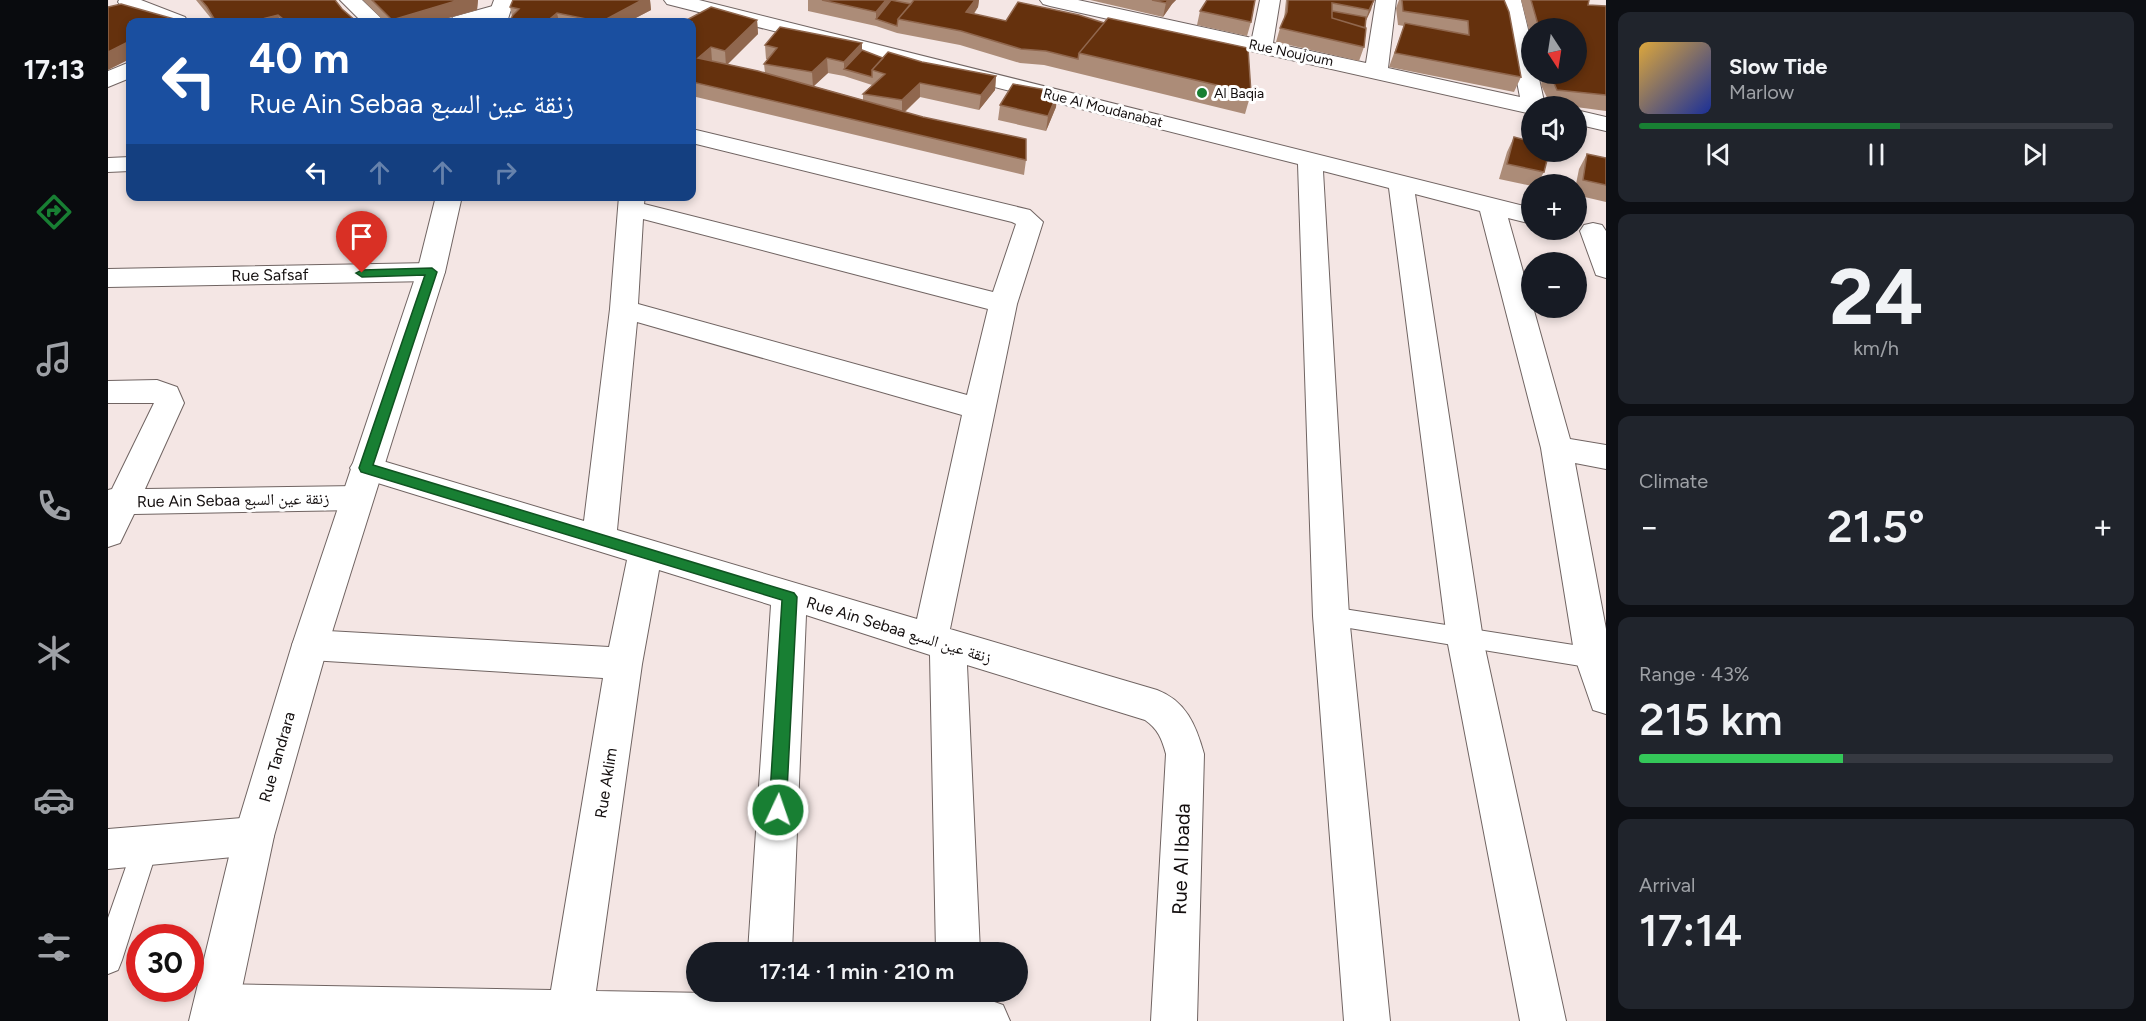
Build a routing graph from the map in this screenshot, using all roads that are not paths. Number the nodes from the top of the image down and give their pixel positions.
1 (350, 0) edge
2 (674, 0) edge
3 (1050, 0) edge
4 (1270, 0) edge
5 (1386, 0) edge
6 (1511, 0) edge
7 (130, 1) edge
8 (708, 4) edge
9 (500, 11) edge
10 (108, 12) edge
11 (168, 18) edge
12 (370, 18) edge
13 (475, 18) edge
14 (679, 18) edge
15 (1261, 46) junction
16 (126, 71) edge
17 (1376, 71) junction
18 (108, 80) edge
19 (1530, 96) edge
20 (1521, 104) edge
21 (1587, 120) edge
22 (1606, 124) edge
23 (696, 137) edge
24 (1310, 160) junction
25 (126, 164) edge
26 (108, 165) edge
27 (1401, 182) junction
28 (448, 201) edge
29 (632, 202) edge
30 (1492, 206) junction
31 (1521, 213) edge
32 (1592, 231) edge
33 (1606, 269) edge
34 (432, 272) junction
35 (108, 278) edge
36 (1003, 304) junction
37 (624, 309) junction
38 (108, 392) edge
39 (978, 409) junction
40 (1557, 448) junction
41 (1606, 457) edge
42 (362, 483) junction
43 (116, 502) edge
44 (108, 534) edge
45 (599, 540) junction
46 (645, 554) junction
47 (789, 597) junction
48 (1331, 616) junction
49 (1465, 639) junction
50 (939, 643) junction
51 (310, 645) junction
52 (1593, 658) junction
53 (624, 664) junction
54 (1606, 698) edge
55 (1157, 707) joint
56 (254, 836) junction
57 (126, 848) edge
58 (771, 942) edge
59 (957, 942) edge
60 (108, 960) edge
61 (960, 1002) edge
62 (767, 1003) edge
63 (214, 1013) edge
64 (570, 1013) junction
65 (961, 1020) edge
66 (987, 1021) edge
67 (1174, 1021) edge
68 (1367, 1021) edge
69 (1543, 1021) edge

1 - 12 street
2 - 8 street, Rue Al Moudanabat
3 - 15 street, Rue Noujoum
4 - 15 street
5 - 17 street
6 - 19 street
7 - 10 street
7 - 11 street
8 - 14 street
8 - 24 street, Rue Al Moudanabat
9 - 13 street
15 - 17 street, Rue Noujoum
16 - 18 street
17 - 20 street, Rue Noujoum
21 - 22 street
23 - 36 street
24 - 27 street, Rue Al Moudanabat
24 - 48 street
25 - 26 street
27 - 30 street, Rue Al Moudanabat
27 - 49 street
28 - 34 street, Rue Tandrara
29 - 36 street
29 - 37 street
30 - 31 street, Rue Al Moudanabat
30 - 40 street
32 - 33 street
34 - 35 street, Rue Safsaf
34 - 42 street, Rue Tandrara
36 - 39 street
37 - 39 street
37 - 45 street
38 - 43 street
39 - 50 street
40 - 41 street
40 - 52 street
42 - 43 street, Rue Ain Sebaa زنقة عين السبع
42 - 45 street, Rue Ain Sebaa زنقة عين السبع
42 - 51 street, Rue Tandrara
43 - 44 street
45 - 46 street, Rue Ain Sebaa زنقة عين السبع
46 - 47 street, Rue Ain Sebaa زنقة عين السبع
46 - 53 street, Rue Aklim
47 - 50 street, Rue Ain Sebaa زنقة عين السبع
47 - 58 street
48 - 49 lane
48 - 68 street
49 - 52 lane
49 - 69 street
50 - 55 street, Rue Ain Sebaa زنقة عين السبع
50 - 59 street
51 - 53 street
51 - 56 street, Rue Tandrara
52 - 54 street
53 - 64 street, Rue Aklim
55 - 67 street, Rue Al Ibada
56 - 57 street
56 - 63 street, Rue Tandrara
57 - 60 lane
61 - 65 street
62 - 64 street
62 - 65 street
63 - 64 street
65 - 66 street

